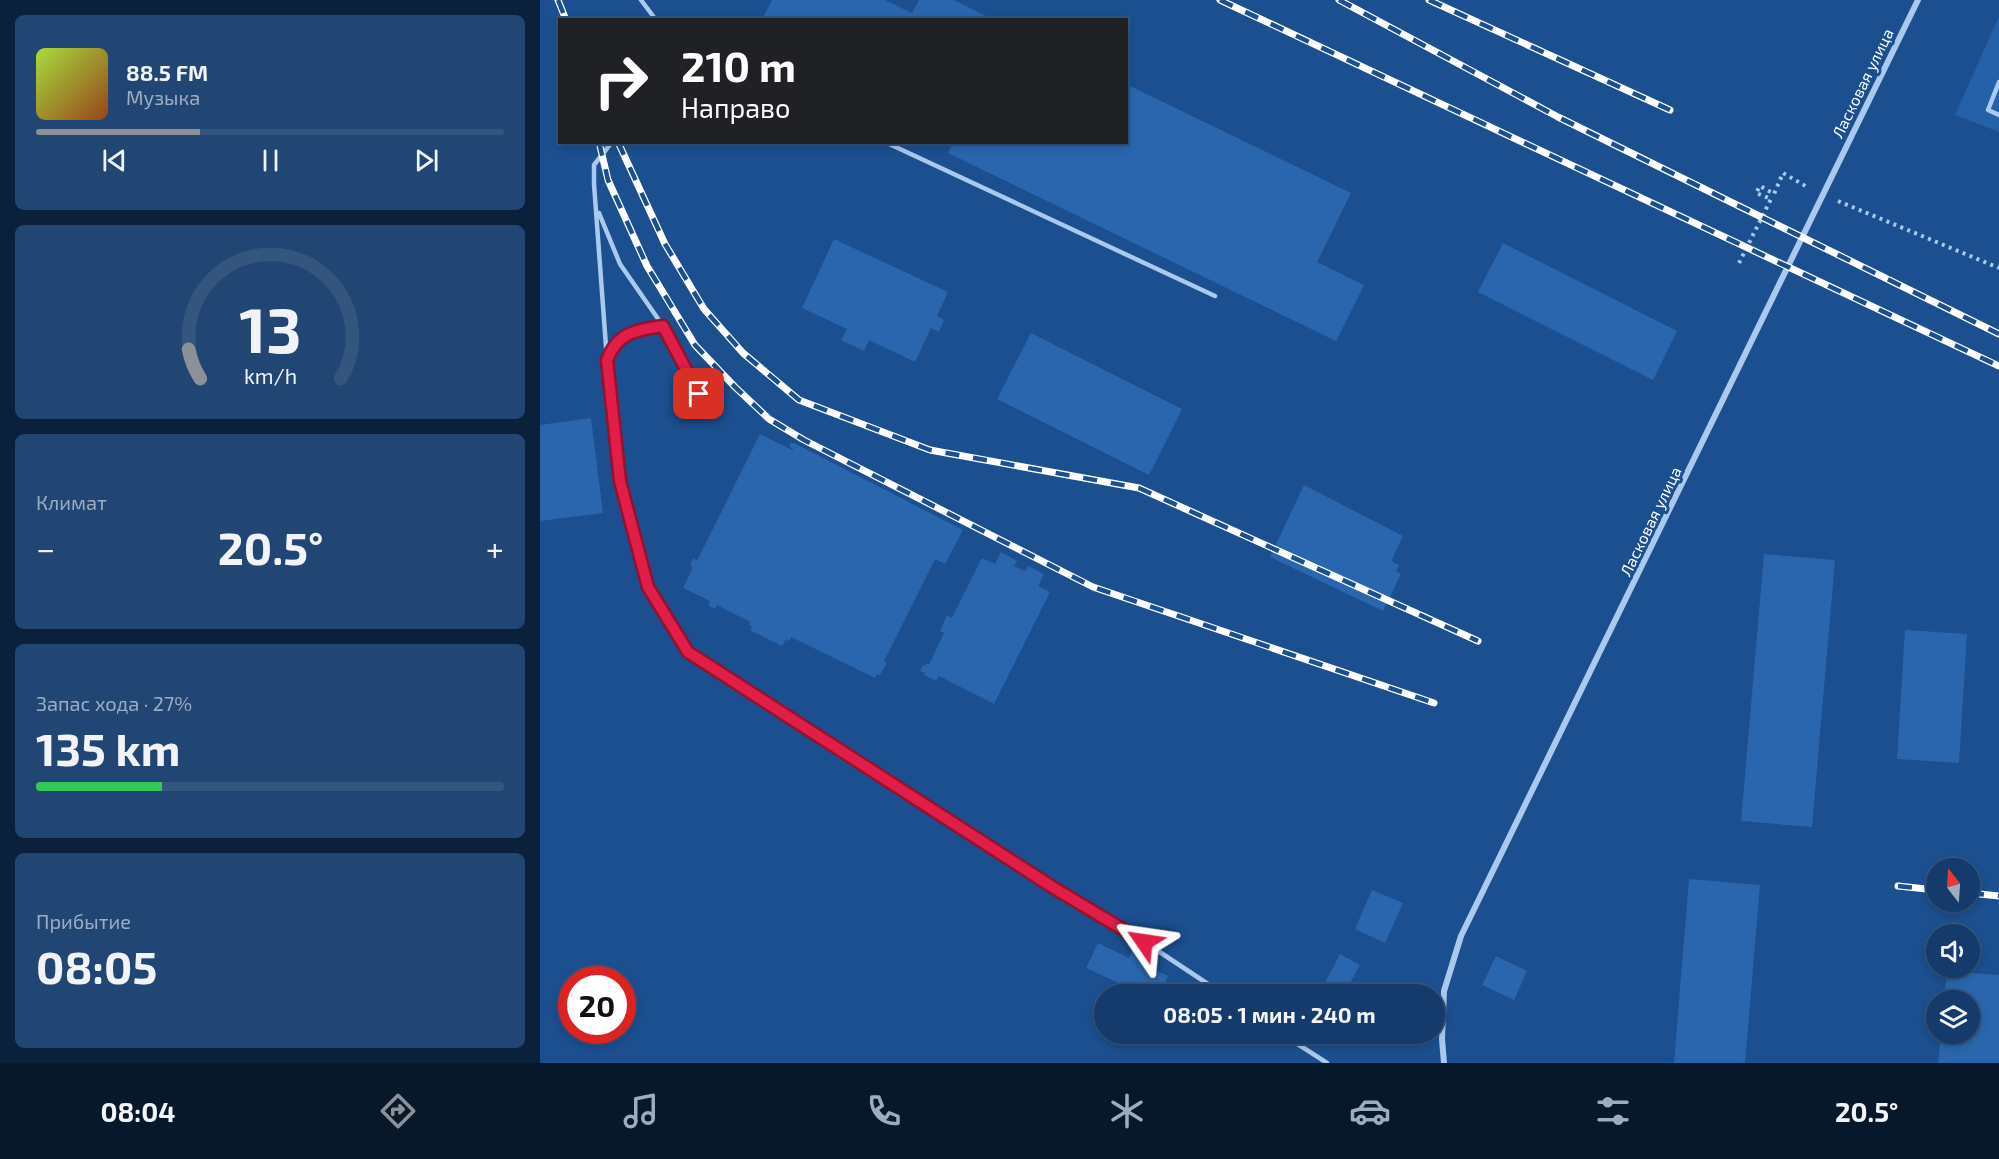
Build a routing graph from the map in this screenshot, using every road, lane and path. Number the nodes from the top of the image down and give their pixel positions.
1 (641, 0) edge
2 (1918, 0) edge
3 (654, 18) edge
4 (1999, 82) edge
5 (1999, 115) edge
6 (610, 144) edge
7 (889, 144) edge
8 (1822, 195) junction
9 (597, 208) junction
10 (1739, 263) dead end
11 (1999, 268) edge
12 (1215, 296) dead end
13 (663, 326) junction
14 (607, 360) junction
15 (699, 394) dead end
16 (1208, 984) edge
17 (1298, 1044) edge
18 (1327, 1063) edge
19 (1444, 1063) edge

1 - 3 lane
2 - 8 street, Ласковая улица
4 - 5 lane
6 - 9 lane
7 - 12 lane
8 - 10 path
8 - 11 path
8 - 19 street, Ласковая улица
9 - 13 lane
9 - 14 lane
13 - 14 lane
13 - 15 lane
14 - 16 lane
17 - 18 lane

